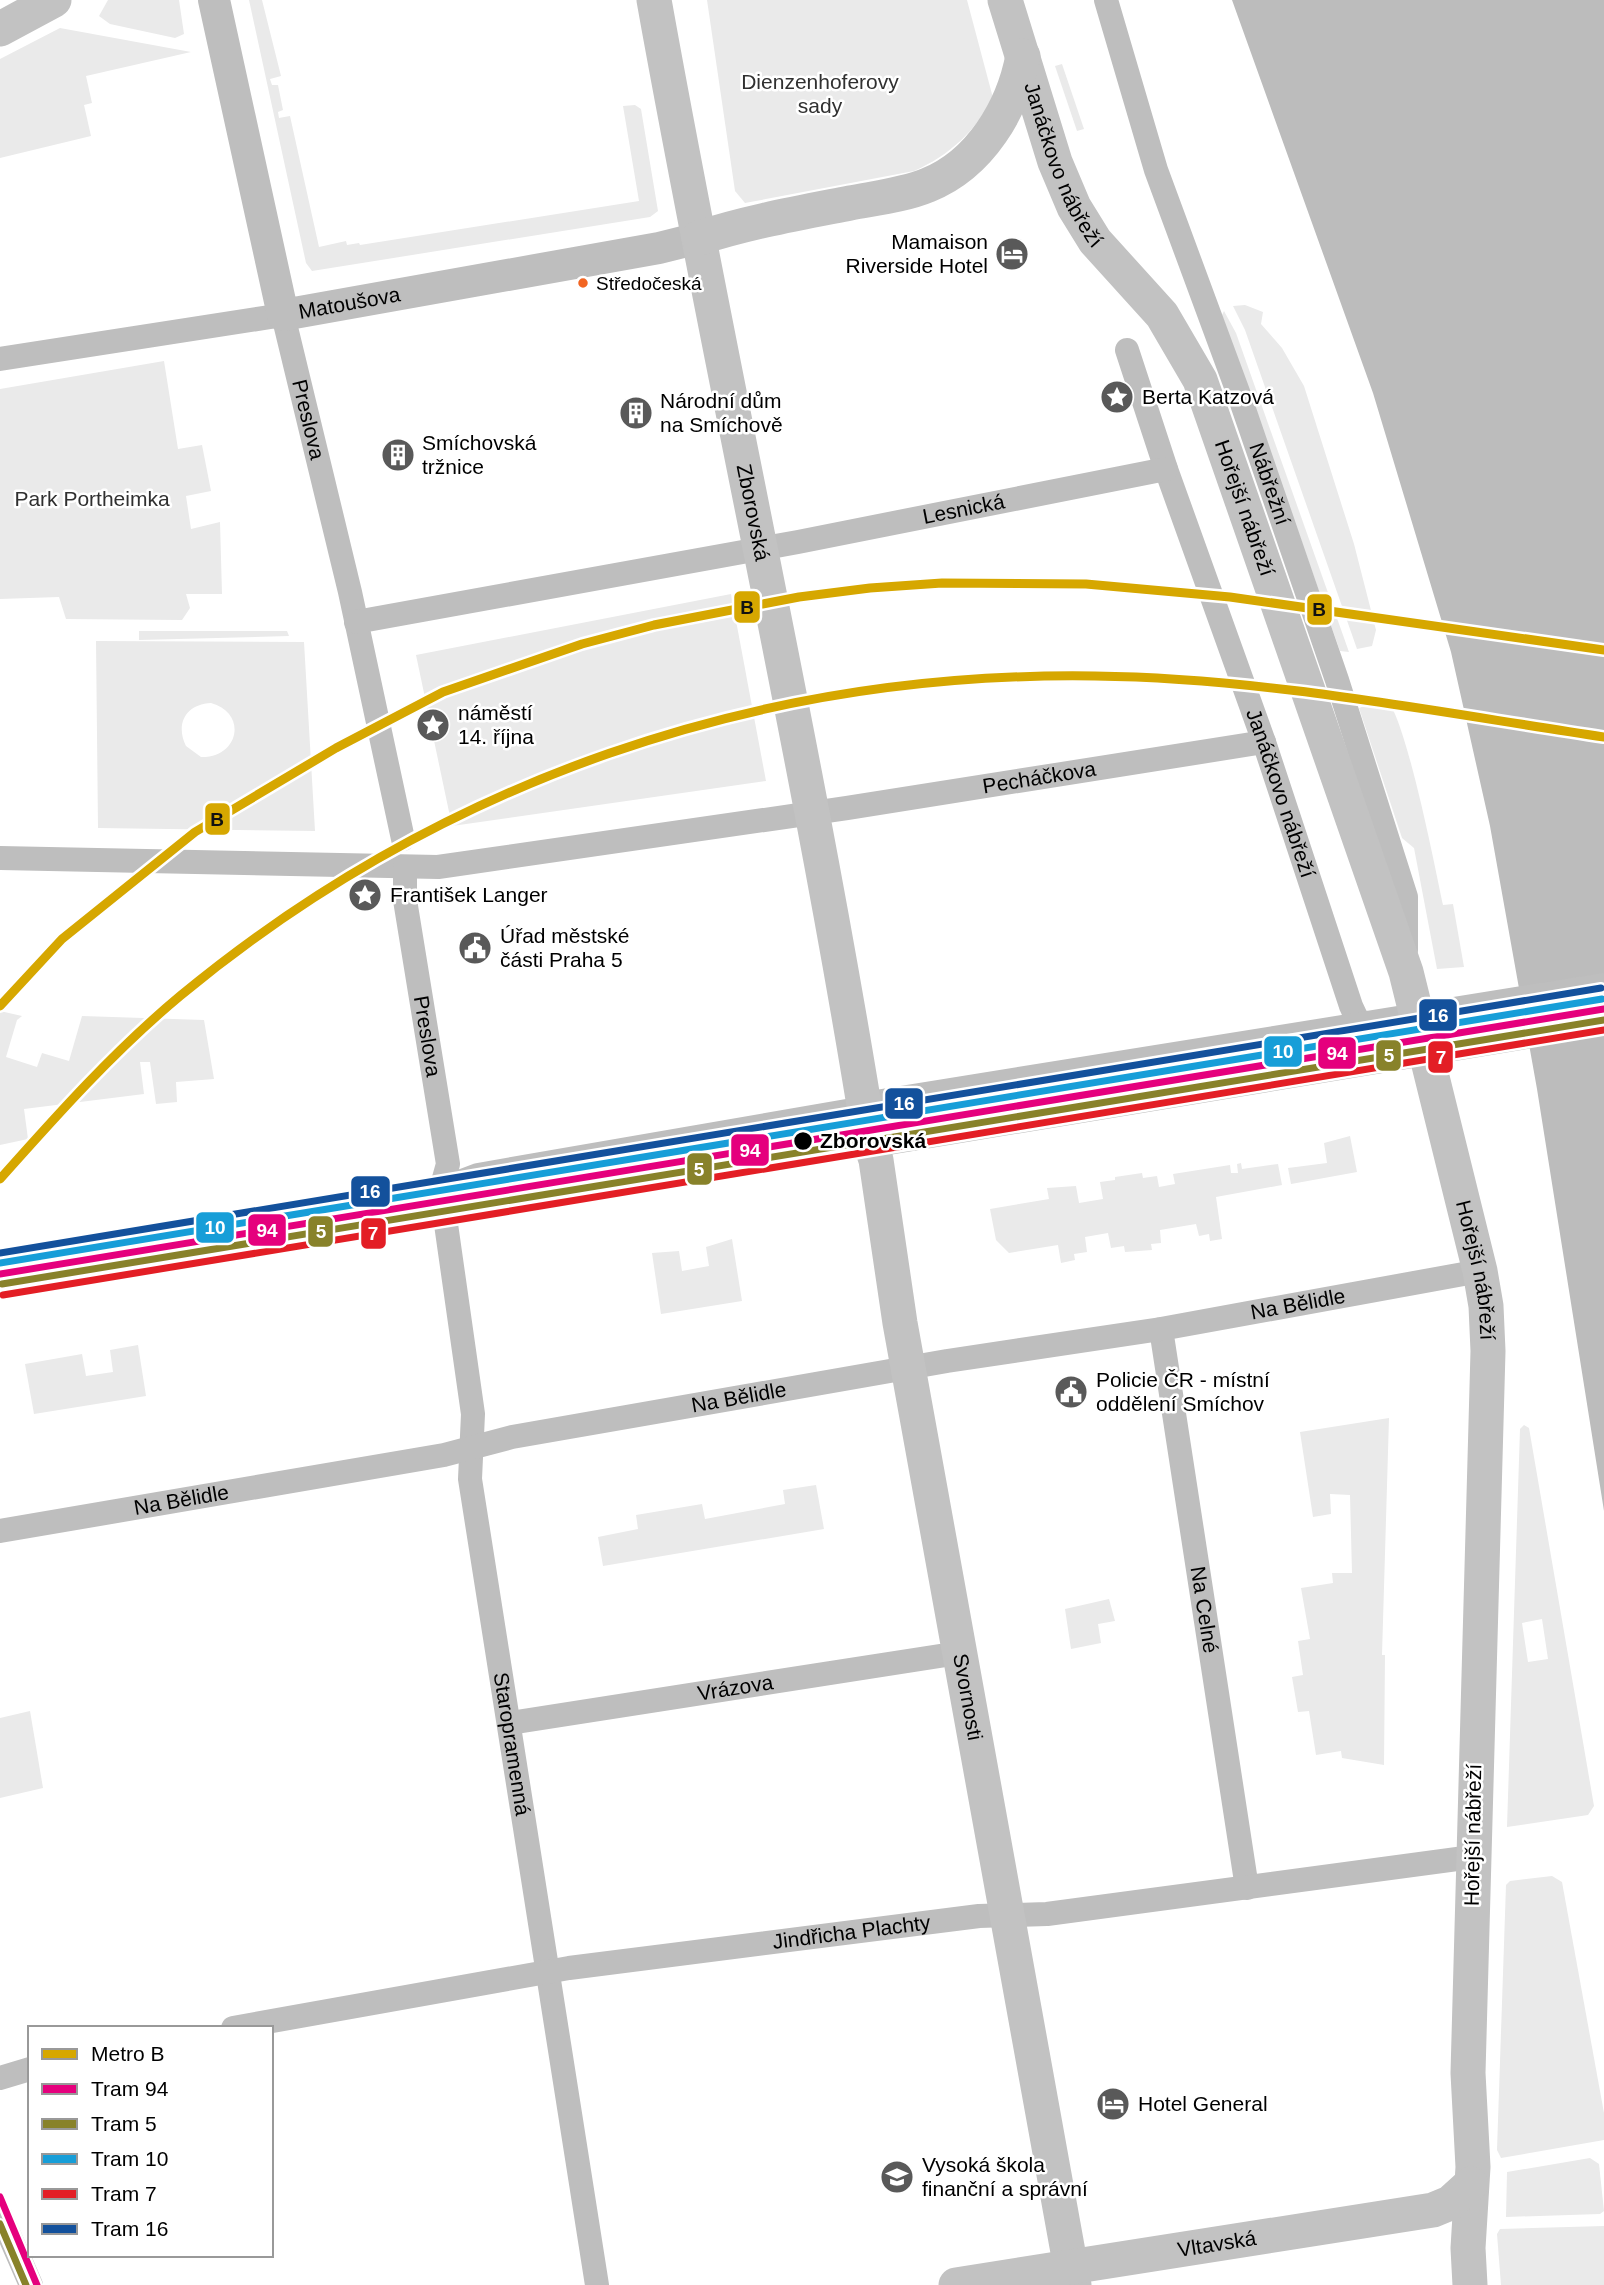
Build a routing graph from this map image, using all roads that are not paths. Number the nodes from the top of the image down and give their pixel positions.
1 (54, 0) edge
2 (214, 0) edge
3 (654, 0) edge
4 (1005, 0) edge
5 (1030, 0) edge
6 (1106, 0) edge
7 (0, 29) edge
8 (1022, 59) junction
9 (699, 238) junction
10 (1156, 307) joint
11 (283, 315) junction
12 (1127, 350) dead end
13 (0, 359) edge
14 (1166, 469) junction
15 (761, 547) junction
16 (356, 622) junction
17 (1264, 743) junction
18 (814, 813) junction
19 (403, 839) dead end
20 (0, 858) edge
21 (405, 868) junction
22 (1406, 972) junction
23 (1604, 989) edge
24 (1604, 1020) edge
25 (1396, 1033) junction
26 (864, 1108) junction
27 (870, 1142) junction
28 (442, 1195) junction
29 (1480, 1271) junction
30 (1161, 1329) junction
31 (908, 1368) junction
32 (472, 1448) junction
33 (0, 1531) edge
34 (960, 1653) junction
35 (510, 1723) junction
36 (1472, 1857) junction
37 (1247, 1888) junction
38 (1007, 1916) junction
39 (547, 1972) junction
40 (244, 2026) edge
41 (28, 2070) edge
42 (0, 2078) edge
43 (1471, 2184) junction
44 (0, 2214) edge
45 (1072, 2276) edge
46 (30, 2285) edge
47 (597, 2285) edge
48 (956, 2285) edge
49 (1470, 2285) edge

1 - 7 main road
2 - 11 street, Preslova
3 - 9 main road, Zborovská
4 - 8 main road, Janáčkovo nábřeží
5 - 8 main road
6 - 22 street, Nábřežní
8 - 9 main road
8 - 10 main road, Janáčkovo nábřeží
9 - 11 street, Matoušova
9 - 15 main road, Zborovská
10 - 22 main road, Hořejší nábřeží
11 - 13 street, Matoušova
11 - 16 street, Preslova
12 - 14 street, Janáčkovo nábřeží
14 - 15 street, Lesnická
14 - 17 street, Janáčkovo nábřeží
15 - 16 street
15 - 18 main road, Zborovská
16 - 19 street, Preslova
17 - 18 street, Pecháčkova
17 - 25 street, Janáčkovo nábřeží
18 - 21 street
18 - 26 main road, Zborovská
20 - 21 street
21 - 28 street, Preslova
22 - 29 main road, Hořejší nábřeží
23 - 25 street
24 - 25 street
25 - 26 street
25 - 27 street
26 - 27 main road, Svornosti
26 - 28 street
27 - 28 street
27 - 31 main road, Svornosti
28 - 32 street, Staropramenná
29 - 30 street, Na Bělidle
29 - 36 main road, Hořejší nábřeží
30 - 31 street, Na Bělidle
30 - 37 street, Na Celné
31 - 32 street, Na Bělidle
31 - 34 main road, Svornosti
32 - 33 street, Na Bělidle
32 - 35 street, Staropramenná
34 - 35 street, Vrázova
34 - 38 main road, Svornosti
35 - 39 street, Staropramenná
36 - 37 street, Jindřicha Plachty
36 - 43 main road, Hořejší nábřeží
37 - 38 street, Jindřicha Plachty
38 - 39 street, Jindřicha Plachty
38 - 45 main road, Svornosti
39 - 40 street, Jindřicha Plachty
39 - 47 street, Staropramenná
41 - 42 street
43 - 45 main road, Vltavská
43 - 49 main road, Hořejší nábřeží
44 - 46 street
45 - 48 main road, Vltavská

